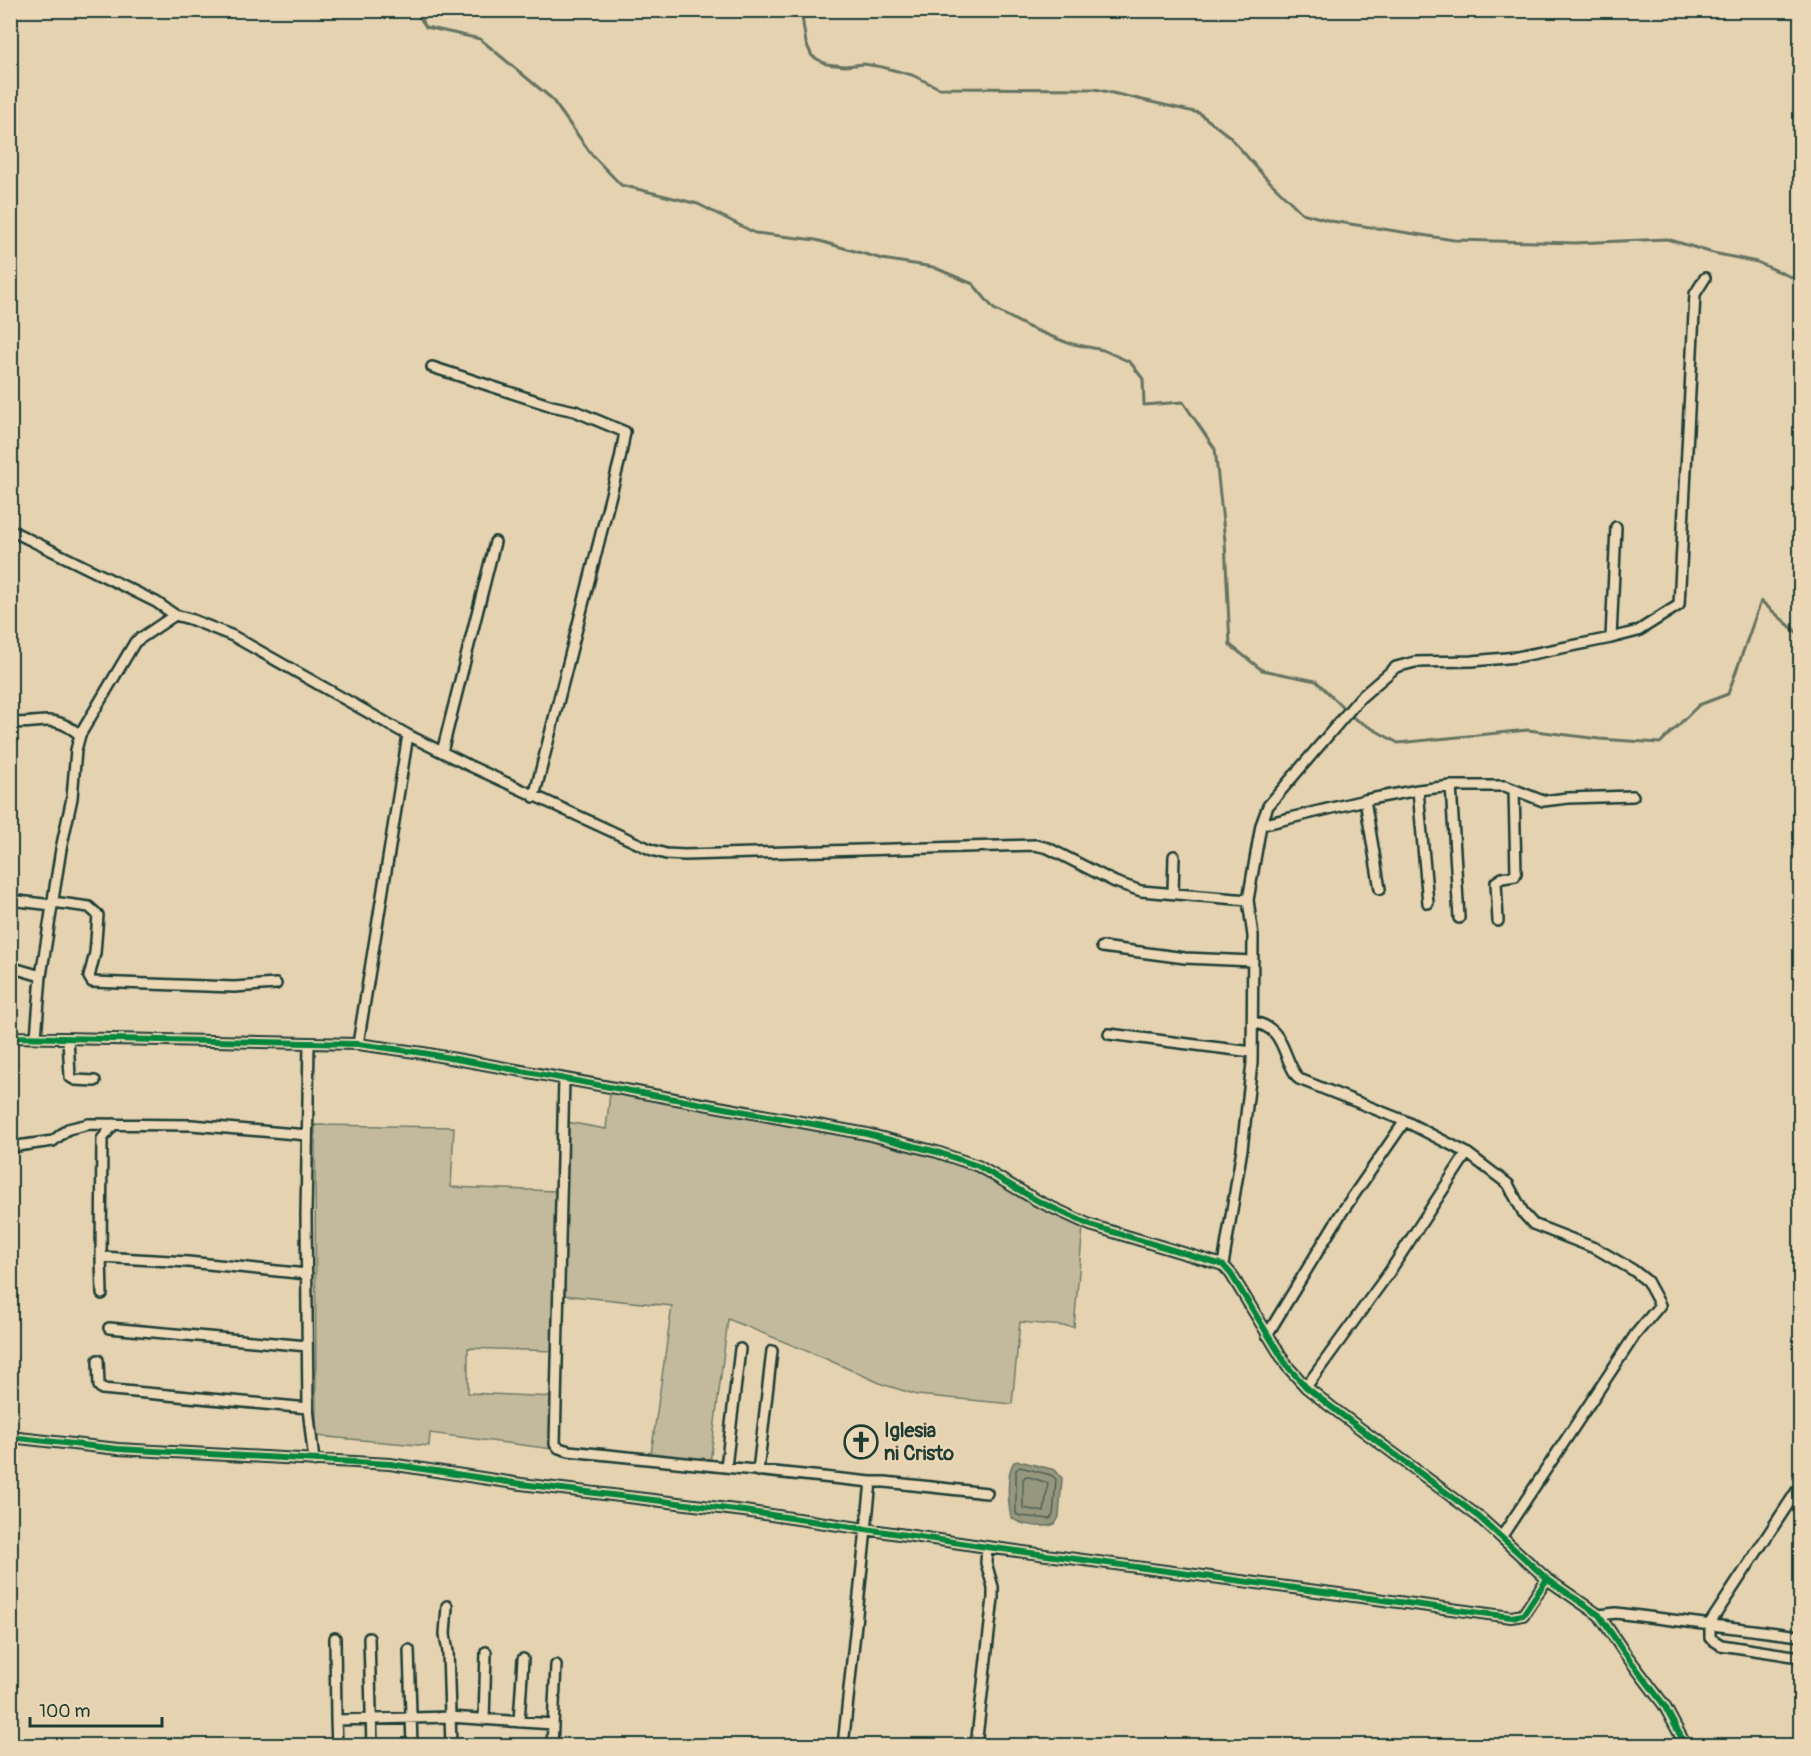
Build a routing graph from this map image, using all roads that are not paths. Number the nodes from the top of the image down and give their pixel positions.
1 (1705, 278) dead end
2 (432, 367) dead end
3 (1616, 527) dead end
4 (10, 530) edge
5 (495, 542) dead end
6 (175, 615) junction
7 (1611, 638) junction
8 (10, 722) edge
9 (80, 735) junction
10 (408, 735) junction
11 (442, 752) junction
12 (1451, 786) junction
13 (1418, 790) junction
14 (1514, 790) junction
15 (1633, 796) dead end
16 (534, 797) junction
17 (1365, 800) junction
18 (1261, 825) junction
19 (1174, 856) dead end
20 (1380, 889) dead end
21 (1173, 893) junction
22 (10, 900) edge
23 (1248, 900) junction
24 (53, 903) junction
25 (1428, 903) dead end
26 (1459, 918) dead end
27 (1498, 921) dead end
28 (1102, 948) dead end
29 (1253, 961) junction
30 (10, 967) edge
31 (41, 976) junction
32 (276, 984) dead end
33 (1253, 1022) junction
34 (1109, 1034) dead end
35 (10, 1037) edge
36 (36, 1037) junction
37 (68, 1038) junction
38 (309, 1043) junction
39 (358, 1044) junction
40 (1252, 1052) junction
41 (564, 1079) junction
42 (94, 1081) dead end
43 (1405, 1121) junction
44 (114, 1124) junction
45 (308, 1135) junction
46 (10, 1147) edge
47 (1467, 1153) junction
48 (101, 1257) junction
49 (1223, 1265) junction
50 (307, 1274) junction
51 (102, 1294) dead end
52 (109, 1328) dead end
53 (1267, 1335) junction
54 (307, 1346) junction
55 (740, 1349) dead end
56 (772, 1351) dead end
57 (99, 1360) dead end
58 (1306, 1387) junction
59 (308, 1408) junction
60 (10, 1437) edge
61 (314, 1461) junction
62 (726, 1467) junction
63 (758, 1471) junction
64 (871, 1482) junction
65 (1800, 1486) edge
66 (987, 1493) dead end
67 (867, 1530) junction
68 (1502, 1536) junction
69 (987, 1546) junction
70 (1547, 1579) junction
71 (447, 1606) dead end
72 (1599, 1615) junction
73 (1710, 1623) junction
74 (1800, 1636) edge
75 (335, 1638) dead end
76 (369, 1638) dead end
77 (409, 1650) dead end
78 (486, 1652) dead end
79 (1800, 1657) edge
80 (523, 1659) dead end
81 (556, 1665) dead end
82 (450, 1717) junction
83 (412, 1718) junction
84 (371, 1719) junction
85 (336, 1720) junction
86 (484, 1720) junction
87 (519, 1722) junction
88 (553, 1724) junction
89 (337, 1746) edge
90 (372, 1746) edge
91 (412, 1746) edge
92 (451, 1746) edge
93 (552, 1746) edge
94 (843, 1746) edge
95 (976, 1746) edge
96 (1686, 1746) edge

1 - 7 street
2 - 16 street
3 - 7 street
4 - 6 street
5 - 11 street
6 - 9 street
6 - 10 street
7 - 18 street
8 - 9 street
9 - 24 street
10 - 11 street
10 - 39 street
11 - 16 street
12 - 13 street
12 - 14 street
12 - 26 street
13 - 17 street
13 - 25 street
14 - 15 street
14 - 27 street
16 - 21 street
17 - 18 street
17 - 20 street
18 - 23 street
19 - 21 street
21 - 23 street
22 - 24 street
23 - 29 street
24 - 31 street
24 - 32 street
28 - 29 street
29 - 33 street
30 - 31 street
31 - 36 street
33 - 40 street
33 - 43 street
34 - 40 street
35 - 36 street
36 - 37 street
37 - 38 street
37 - 42 street
38 - 39 street
38 - 45 street
39 - 41 street
40 - 49 street
41 - 49 street
41 - 62 street
43 - 47 street
43 - 53 street
44 - 45 street
44 - 46 street
44 - 48 street
45 - 50 street
47 - 58 street
47 - 68 street
48 - 50 street
48 - 51 street
49 - 53 street
50 - 54 street
52 - 54 street
53 - 58 street
54 - 59 street
55 - 62 street
56 - 63 street
57 - 59 street
58 - 68 street
59 - 61 street
60 - 61 street
61 - 67 street
62 - 63 street
63 - 64 street
64 - 66 street
64 - 67 street
65 - 73 street
67 - 69 street
67 - 94 street
68 - 70 street
69 - 70 street
69 - 95 street
70 - 72 street
71 - 82 street
72 - 73 street
72 - 96 street
73 - 74 street
73 - 79 street
75 - 85 street
76 - 84 street
77 - 83 street
78 - 86 street
80 - 87 street
81 - 88 street
82 - 83 street
82 - 86 street
82 - 92 street
83 - 84 street
83 - 91 street
84 - 85 street
84 - 90 street
85 - 89 street
86 - 87 street
87 - 88 street
88 - 93 street

